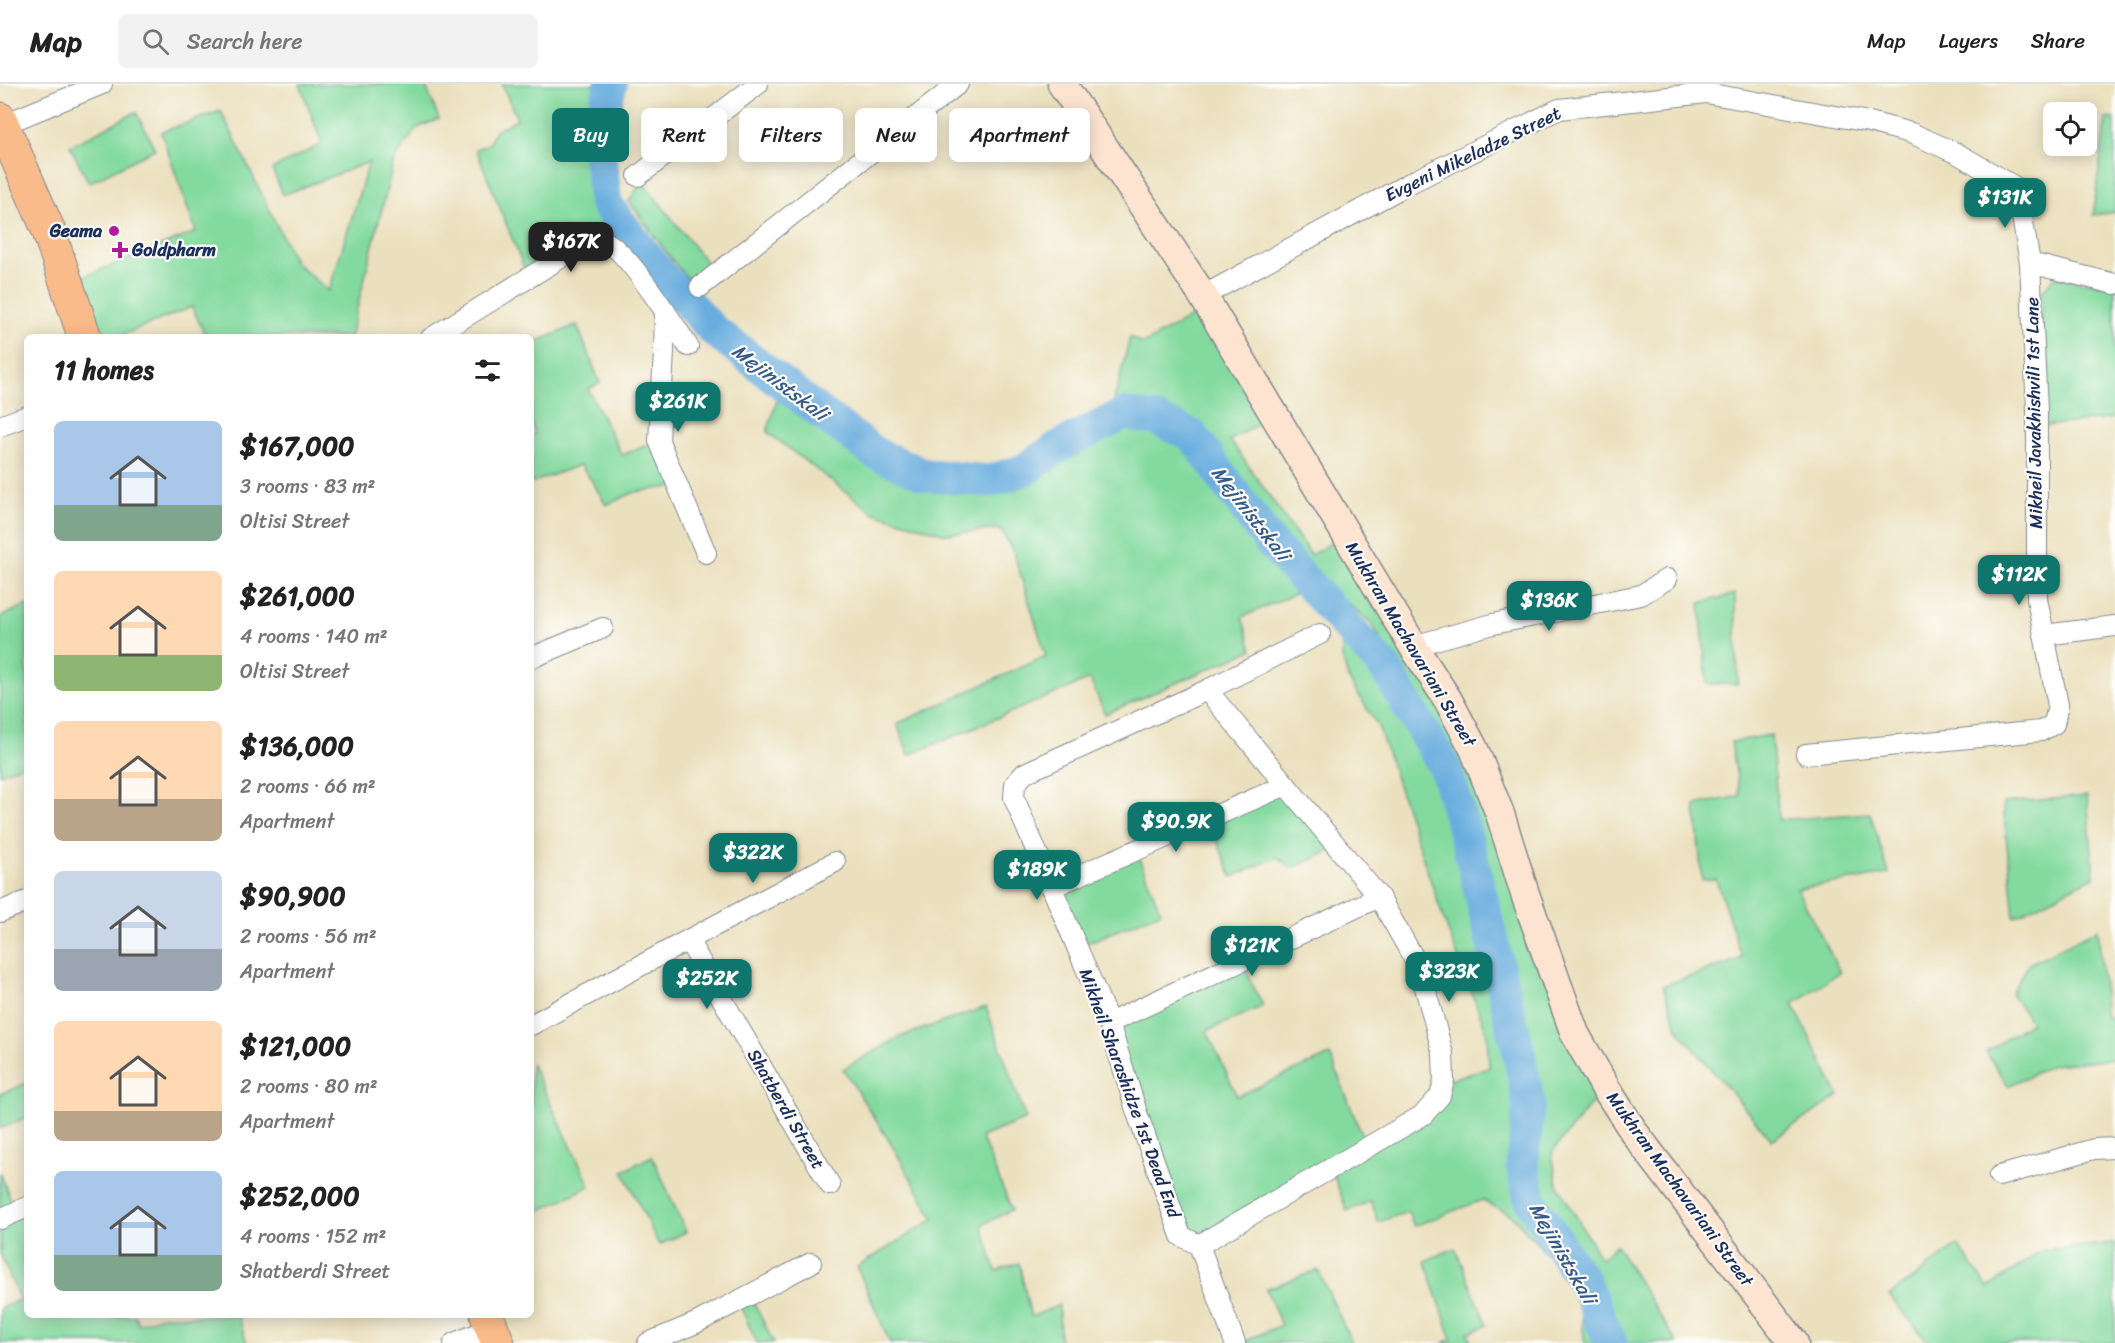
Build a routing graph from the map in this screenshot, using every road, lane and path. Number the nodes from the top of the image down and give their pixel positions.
1 (102, 84) edge
2 (758, 84) edge
3 (958, 84) edge
4 (1062, 84) edge
5 (1706, 88) edge
6 (1, 122) edge
7 (638, 176) dead end
8 (2030, 263) junction
9 (2115, 284) edge
10 (700, 287) dead end
11 (1203, 296) junction
12 (665, 311) junction
13 (85, 334) edge
14 (437, 334) edge
15 (688, 346) dead end
16 (24, 417) edge
17 (0, 426) edge
18 (706, 553) dead end
19 (1667, 579) dead end
20 (2115, 626) edge
21 (603, 628) dead end
22 (1320, 634) dead end
23 (2045, 635) junction
24 (1413, 646) junction
25 (534, 657) edge
26 (1207, 690) junction
27 (1806, 754) dead end
28 (1286, 785) junction
29 (835, 862) dead end
30 (1052, 887) junction
31 (1379, 897) junction
32 (24, 902) edge
33 (0, 912) edge
34 (688, 940) junction
35 (534, 1023) edge
36 (1109, 1023) junction
37 (2115, 1148) edge
38 (1999, 1176) dead end
39 (830, 1185) dead end
40 (24, 1208) edge
41 (0, 1219) edge
42 (1199, 1245) junction
43 (811, 1263) dead end
44 (492, 1329) edge
45 (454, 1343) edge
46 (648, 1343) edge
47 (1235, 1343) edge
48 (1794, 1343) edge

1 - 6 street
2 - 7 street
3 - 10 street
4 - 11 street, Mukhran Machavariani Street
5 - 8 street, Evgeni Mikeladze Street
5 - 11 street, Evgeni Mikeladze Street
6 - 13 highway
8 - 9 street
8 - 23 street, Mikheil Javakhishvili 1st Lane
11 - 24 street, Mukhran Machavariani Street
12 - 14 street
12 - 15 street
12 - 18 street
16 - 17 street
19 - 24 street
20 - 23 street
21 - 25 street
22 - 26 street, Mikheil Sharashidze 1st Dead End
23 - 27 street, Mikheil Javakhishvili 1st Lane
24 - 48 street, Mukhran Machavariani Street
26 - 28 street
26 - 30 street, Mikheil Sharashidze 1st Dead End
28 - 30 street
28 - 31 street
29 - 34 street
30 - 36 street, Mikheil Sharashidze 1st Dead End
31 - 36 street
31 - 42 street
32 - 33 street
34 - 35 street
34 - 39 street, Shatberdi Street
36 - 42 street, Mikheil Sharashidze 1st Dead End
37 - 38 street
40 - 41 street
42 - 47 street, Mikheil Sharashidze 1st Dead End
43 - 46 street
44 - 45 street

